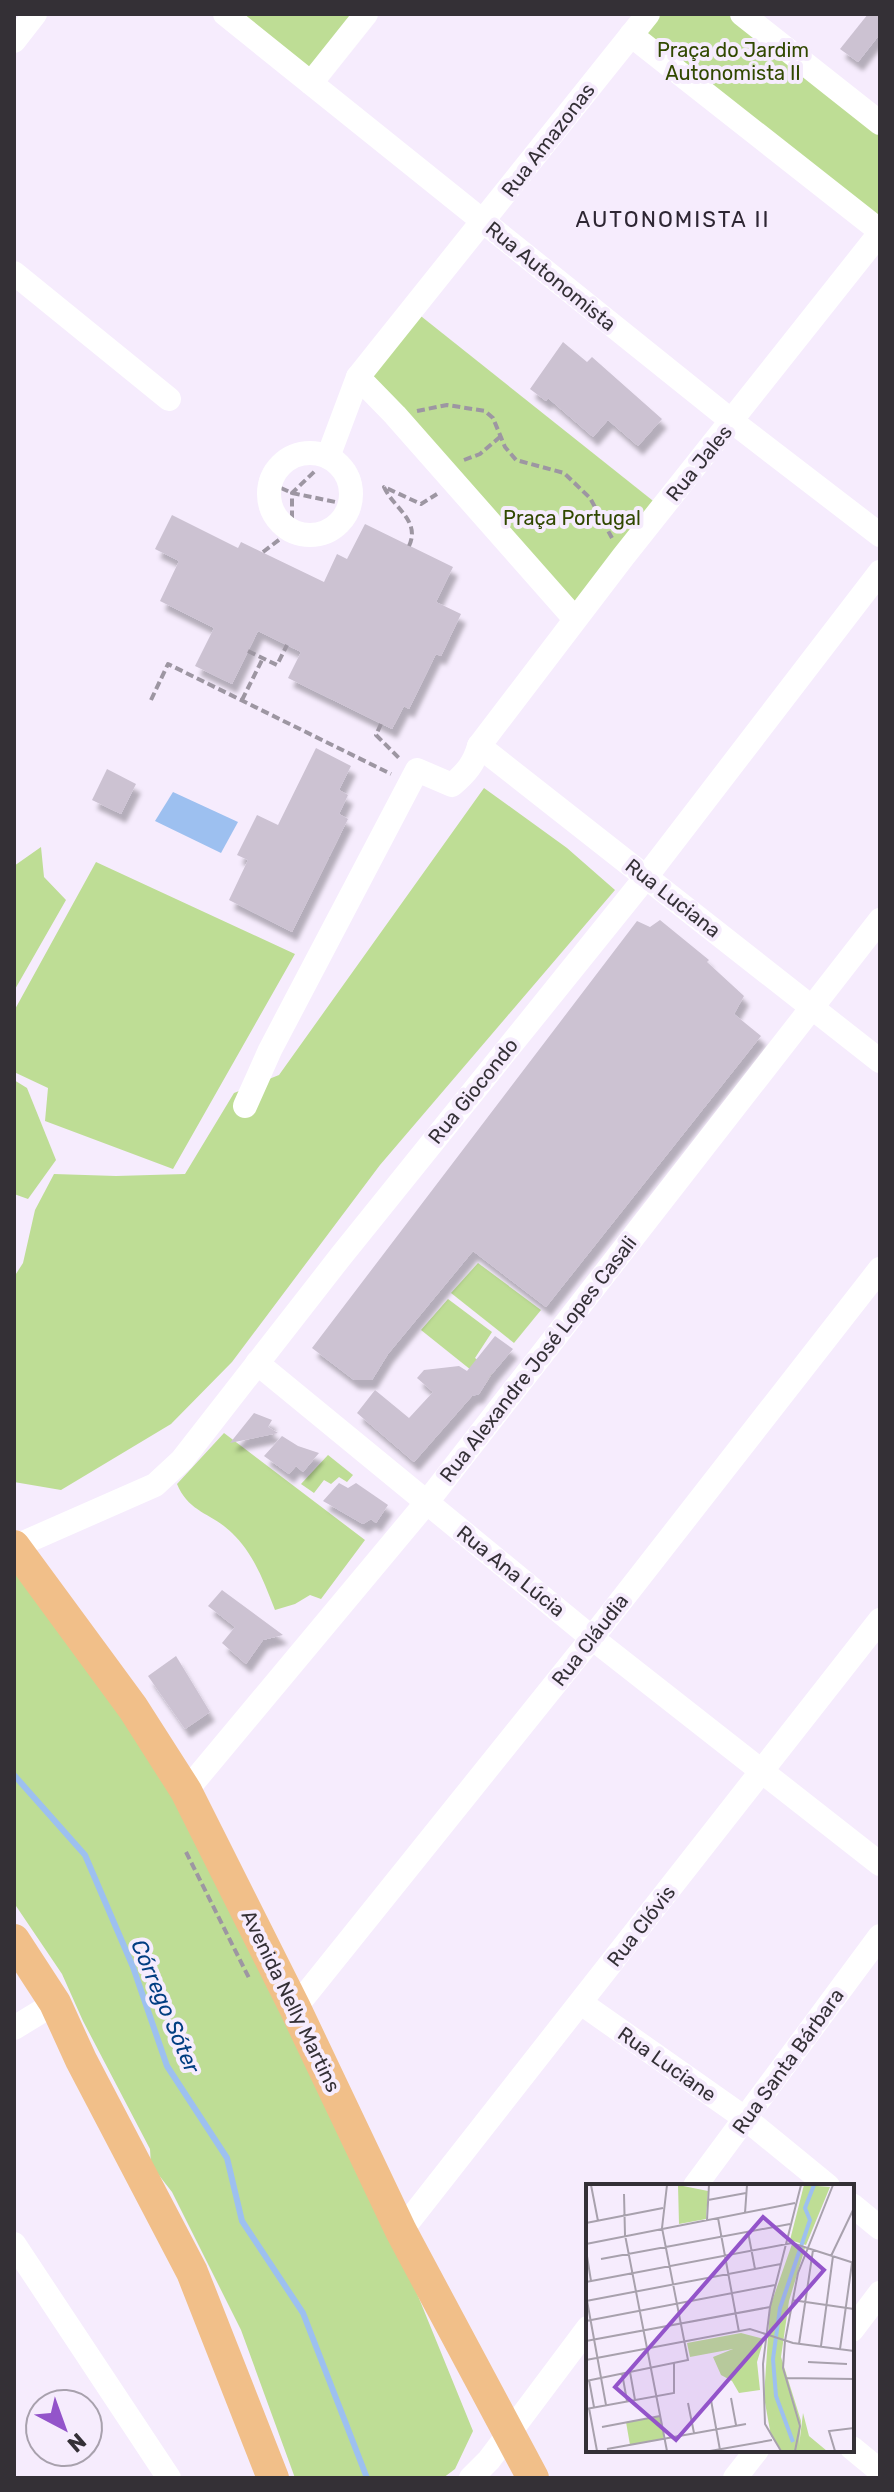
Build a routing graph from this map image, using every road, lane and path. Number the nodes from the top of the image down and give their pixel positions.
1 (35, 14) edge
2 (225, 14) edge
3 (366, 14) edge
4 (648, 14) edge
5 (742, 14) edge
6 (631, 35) junction
7 (14, 41) edge
8 (311, 83) junction
9 (880, 123) edge
10 (484, 222) junction
11 (880, 232) edge
12 (14, 273) edge
13 (358, 377) junction
14 (169, 399) dead end
15 (395, 415) junction
16 (733, 422) junction
17 (501, 436) junction
18 (328, 457) junction
19 (448, 476) junction
20 (281, 488) junction
21 (350, 505) junction
22 (292, 530) junction
23 (880, 535) edge
24 (409, 546) dead end
25 (263, 552) dead end
26 (623, 557) junction
27 (880, 572) edge
28 (575, 619) junction
29 (287, 645) dead end
30 (248, 651) dead end
31 (263, 658) junction
32 (151, 700) dead end
33 (242, 700) junction
34 (381, 724) dead end
35 (484, 739) junction
36 (404, 763) dead end
37 (398, 806) junction
38 (646, 877) junction
39 (880, 920) edge
40 (812, 1008) junction
41 (880, 1061) edge
42 (245, 1106) dead end
43 (880, 1269) edge
44 (257, 1363) junction
45 (427, 1502) junction
46 (14, 1546) edge
47 (880, 1620) edge
48 (592, 1638) junction
49 (763, 1771) junction
50 (186, 1791) junction
51 (181, 1843) dead end
52 (880, 1864) edge
53 (880, 1936) edge
54 (14, 1940) edge
55 (251, 1982) dead end
56 (55, 2003) junction
57 (581, 2003) junction
58 (295, 2008) junction
59 (14, 2028) edge
60 (746, 2119) junction
61 (697, 2184) edge
62 (826, 2184) edge
63 (854, 2207) edge
64 (880, 2228) edge
65 (401, 2231) junction
66 (14, 2244) edge
67 (880, 2293) edge
68 (854, 2327) edge
69 (586, 2331) edge
70 (509, 2433) junction
71 (854, 2450) edge
72 (755, 2452) edge
73 (880, 2471) edge
74 (169, 2478) edge
75 (273, 2478) edge
76 (471, 2478) edge
77 (533, 2478) edge
78 (735, 2478) edge

1 - 7 street
2 - 8 street, Rua Autonomista
3 - 8 street
4 - 6 street, Rua Amazonas
5 - 9 street
6 - 10 street, Rua Amazonas
6 - 11 street
8 - 10 street, Rua Autonomista
10 - 13 street, Rua Amazonas
10 - 16 street, Rua Autonomista
11 - 16 street, Rua Jales
12 - 14 street
13 - 15 street
13 - 18 street, Rua Amazonas
15 - 17 path
15 - 19 street
16 - 23 street, Rua Autonomista
16 - 26 street, Rua Jales
17 - 19 path
17 - 26 path
18 - 20 path
18 - 20 street
18 - 21 street
19 - 24 path
19 - 28 street
20 - 21 path
20 - 22 path
20 - 22 street
21 - 22 street
22 - 25 path
26 - 28 street, Rua Jales
27 - 38 street, Rua Giocondo
28 - 35 street, Rua Jales
29 - 31 path
30 - 31 path
31 - 33 path
32 - 33 path
33 - 37 path
34 - 36 path
35 - 37 street, Rua Jales
35 - 38 street, Rua Luciana
37 - 42 street
38 - 40 street, Rua Luciana
38 - 44 street, Rua Giocondo
39 - 40 street, Rua Alexandre José Lopes Casali
40 - 41 street, Rua Luciana
40 - 45 street, Rua Alexandre José Lopes Casali
43 - 48 street, Rua Cláudia
44 - 45 street, Rua Ana Lúcia
44 - 46 street, Rua Giocondo
45 - 48 street, Rua Ana Lúcia
45 - 50 street, Rua Alexandre José Lopes Casali
46 - 50 main road, Avenida Nelly Martins
47 - 49 street, Rua Clóvis
48 - 49 street, Rua Ana Lúcia
48 - 58 street, Rua Cláudia
49 - 52 street, Rua Ana Lúcia
49 - 57 street, Rua Clóvis
50 - 58 main road, Avenida Nelly Martins
51 - 55 path
53 - 60 street, Rua Santa Bárbara
54 - 56 main road
56 - 59 street
56 - 75 main road
57 - 60 street, Rua Luciane
57 - 65 street, Rua Clóvis
58 - 65 main road, Avenida Nelly Martins
60 - 61 street, Rua Santa Bárbara
60 - 62 street, Rua Luciane
63 - 64 street
65 - 70 main road, Avenida Nelly Martins
66 - 74 street
67 - 68 street
69 - 70 street
70 - 76 street
70 - 77 main road, Avenida Nelly Martins
71 - 73 street
72 - 78 street

